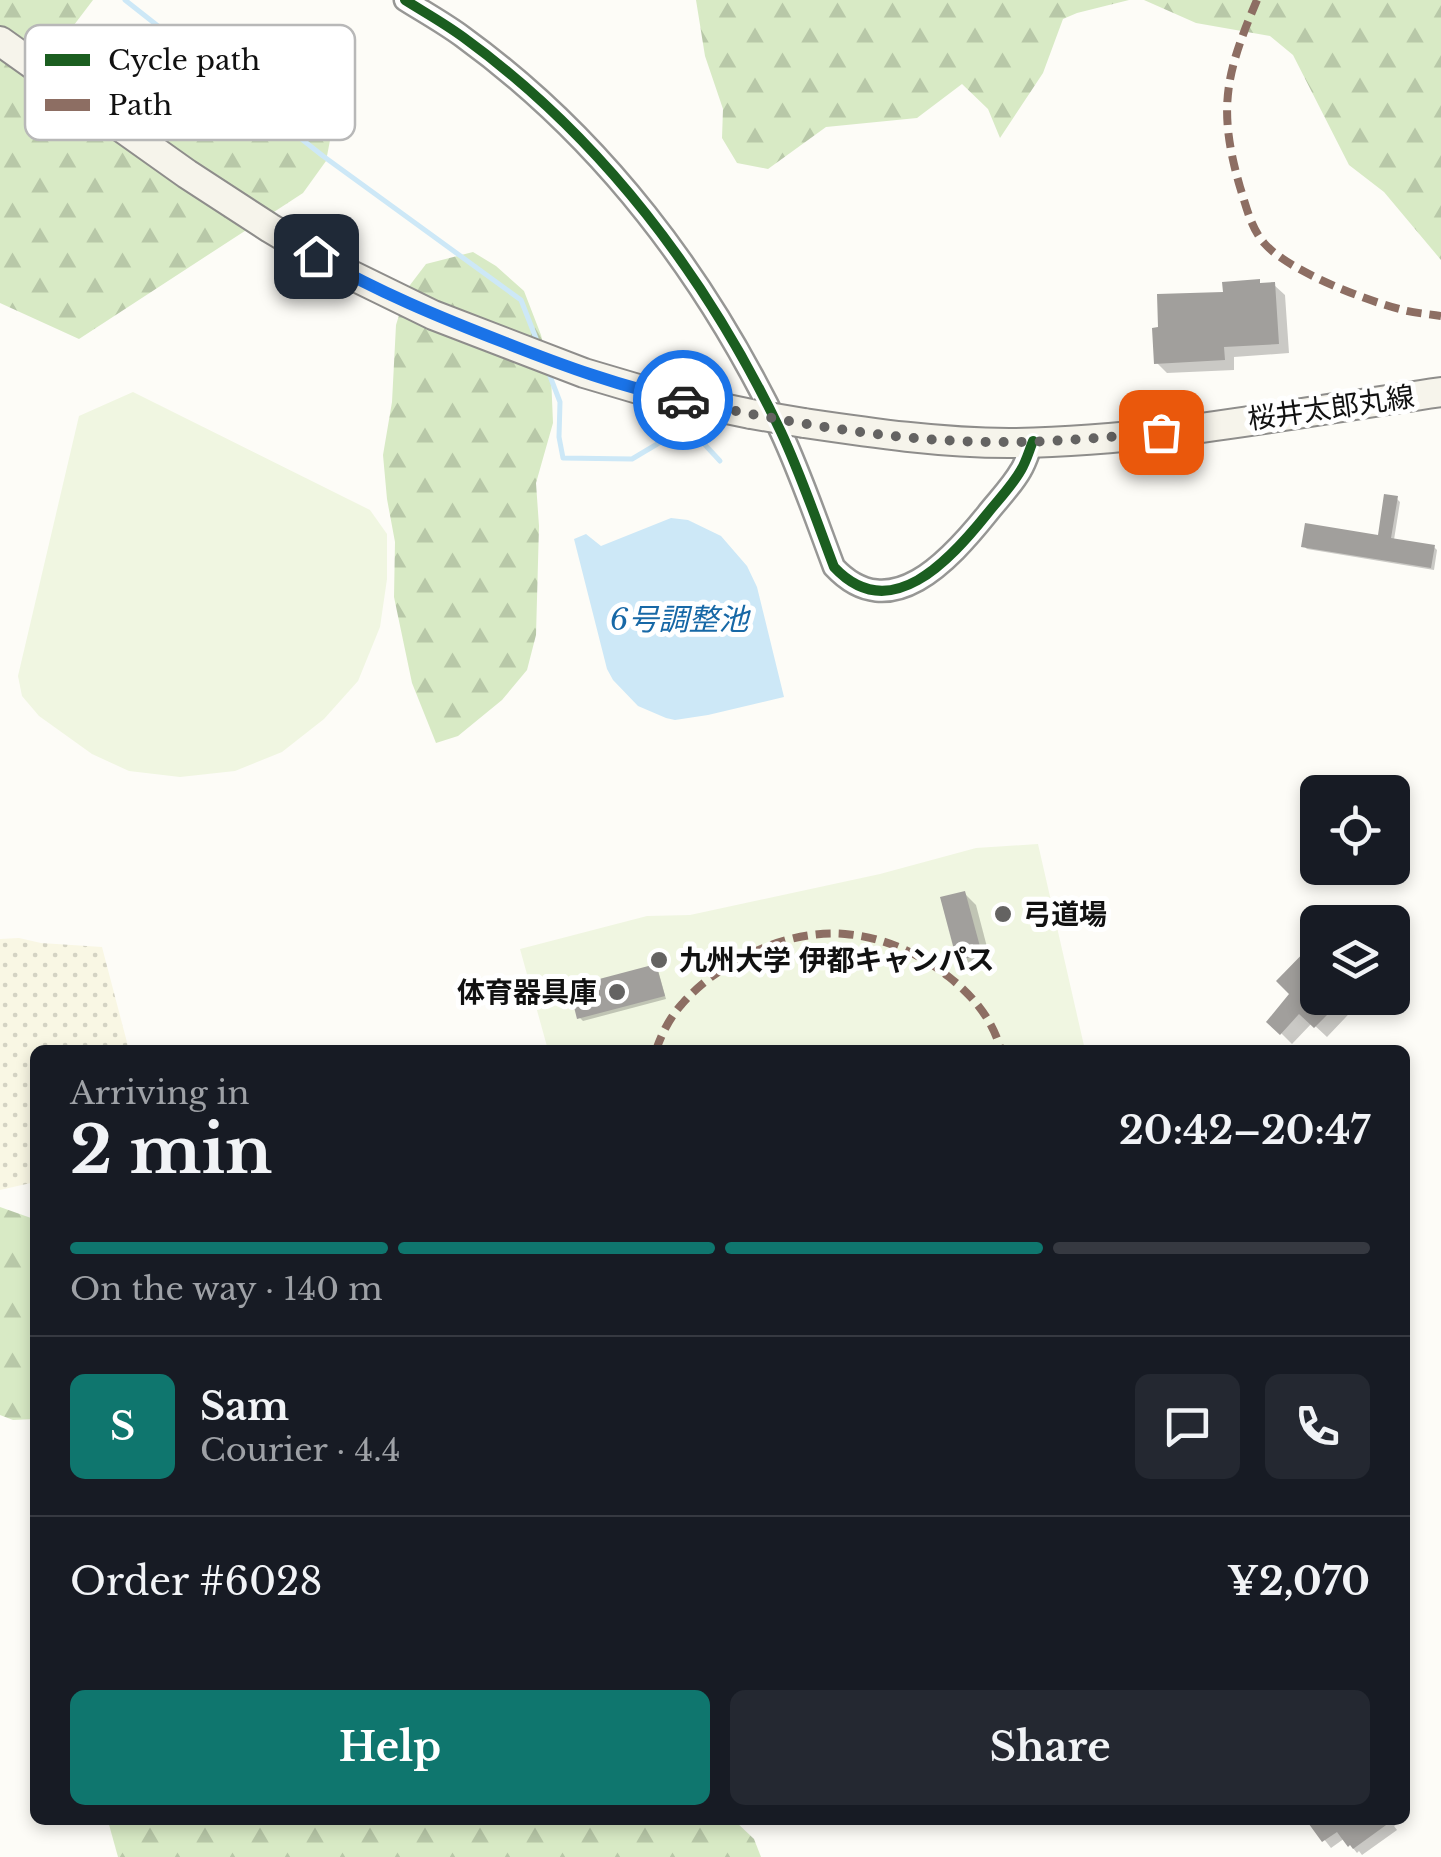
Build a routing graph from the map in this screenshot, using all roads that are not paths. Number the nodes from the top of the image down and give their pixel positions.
1 (405, 0) edge
2 (0, 40) edge
3 (25, 58) edge
4 (140, 140) edge
5 (1441, 392) edge
6 (1033, 441) junction

1 - 6 street
2 - 3 main road, 桜井太郎丸線, bridge
4 - 6 main road, 桜井太郎丸線, bridge
5 - 6 main road, 桜井太郎丸線

